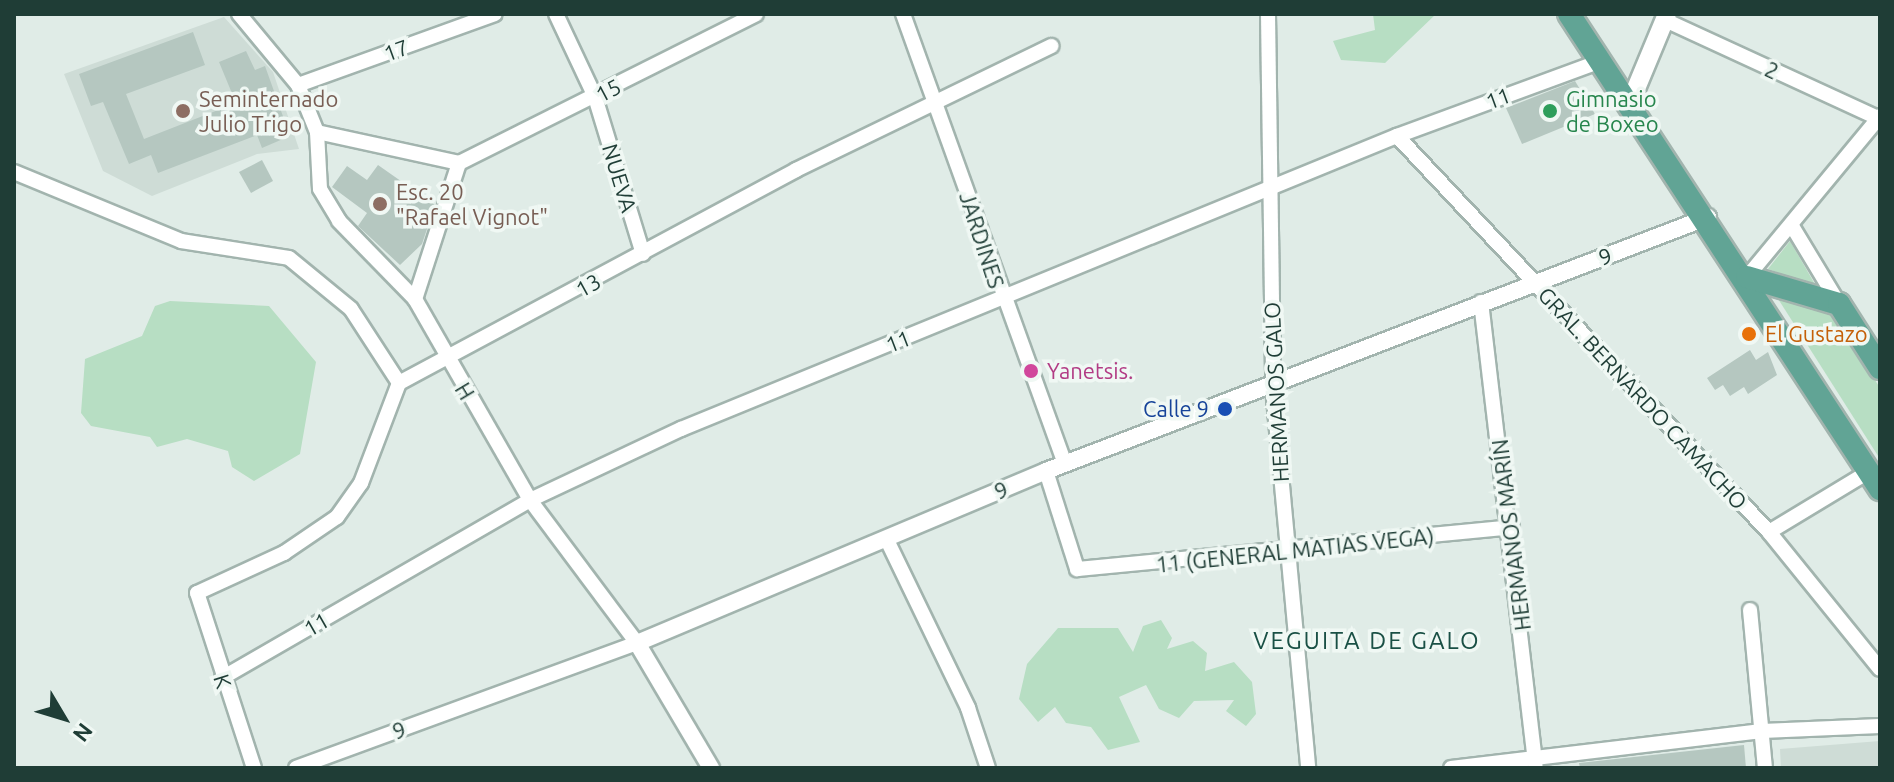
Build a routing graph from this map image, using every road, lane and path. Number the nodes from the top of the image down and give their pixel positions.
1 (239, 14) edge
2 (495, 14) edge
3 (556, 14) edge
4 (756, 14) edge
5 (903, 14) edge
6 (1268, 14) edge
7 (1569, 14) edge
8 (1666, 17) edge
9 (1051, 46) dead end
10 (1601, 61) junction
11 (298, 85) junction
12 (595, 97) junction
13 (936, 101) junction
14 (1630, 103) junction
15 (1879, 118) edge
16 (317, 132) junction
17 (1397, 136) junction
18 (459, 163) junction
19 (14, 172) edge
20 (1268, 188) junction
21 (1708, 217) junction
22 (1792, 226) junction
23 (643, 254) junction
24 (1747, 277) junction
25 (1534, 282) junction
26 (415, 299) junction
27 (1002, 300) junction
28 (1481, 302) junction
29 (1839, 304) junction
30 (448, 362) junction
31 (1880, 368) edge
32 (399, 383) junction
33 (1273, 388) junction
34 (1065, 464) junction
35 (1046, 471) junction
36 (1874, 481) edge
37 (530, 500) junction
38 (1512, 527) junction
39 (1769, 532) junction
40 (886, 538) junction
41 (1286, 554) junction
42 (1750, 610) dead end
43 (637, 643) junction
44 (1880, 669) edge
45 (222, 678) junction
46 (1880, 726) edge
47 (1762, 731) junction
48 (1536, 764) edge
49 (254, 768) edge
50 (296, 768) edge
51 (711, 768) edge
52 (988, 768) edge
53 (1308, 768) edge
54 (1451, 768) edge
55 (1765, 768) edge

1 - 11 street, H
2 - 11 street, 17
3 - 12 street, NUEVA
4 - 12 street, 15
5 - 13 street, JARDINES
6 - 20 street, HERMANOS GALO
7 - 10 main road
8 - 14 main road
8 - 15 street, 2
9 - 13 street, 13
10 - 14 main road
10 - 17 street, 11
11 - 16 street, H
12 - 18 street, 15
12 - 23 street, NUEVA
13 - 23 street, 13
13 - 27 street, JARDINES
14 - 21 main road
15 - 22 street
16 - 18 street
16 - 26 street, H
17 - 20 street, 11
17 - 25 street, GRAL. BERNARDO CAMACHO
18 - 26 street
19 - 32 street
20 - 27 street, 11
20 - 33 street, HERMANOS GALO
21 - 24 main road
21 - 25 street, 9
22 - 24 street
22 - 29 street
23 - 30 street, 13
24 - 29 main road
24 - 36 main road
25 - 28 street, 9
25 - 39 street, GRAL. BERNARDO CAMACHO
26 - 30 street, H
27 - 34 street, JARDINES
27 - 37 street, 11
28 - 33 street, 9
28 - 38 street, HERMANOS MARÍN
29 - 31 main road
30 - 32 street, 13
30 - 37 street, H
32 - 45 street, K
33 - 34 street, 9
33 - 41 street, HERMANOS GALO
34 - 35 street, 9
35 - 40 street, 9
35 - 41 street, 11 (GENERAL MATIAS VEGA)
36 - 39 street
37 - 43 street, H
37 - 45 street, 11
38 - 41 street, 11 (GENERAL MATIAS VEGA)
38 - 48 street, HERMANOS MARÍN
39 - 44 street, GRAL. BERNARDO CAMACHO
40 - 43 street, 9
40 - 52 street
41 - 53 street, HERMANOS GALO
42 - 47 street
43 - 50 street, 9
43 - 51 street, H
45 - 49 street, K
46 - 47 street
47 - 48 street
47 - 55 street
48 - 54 street

